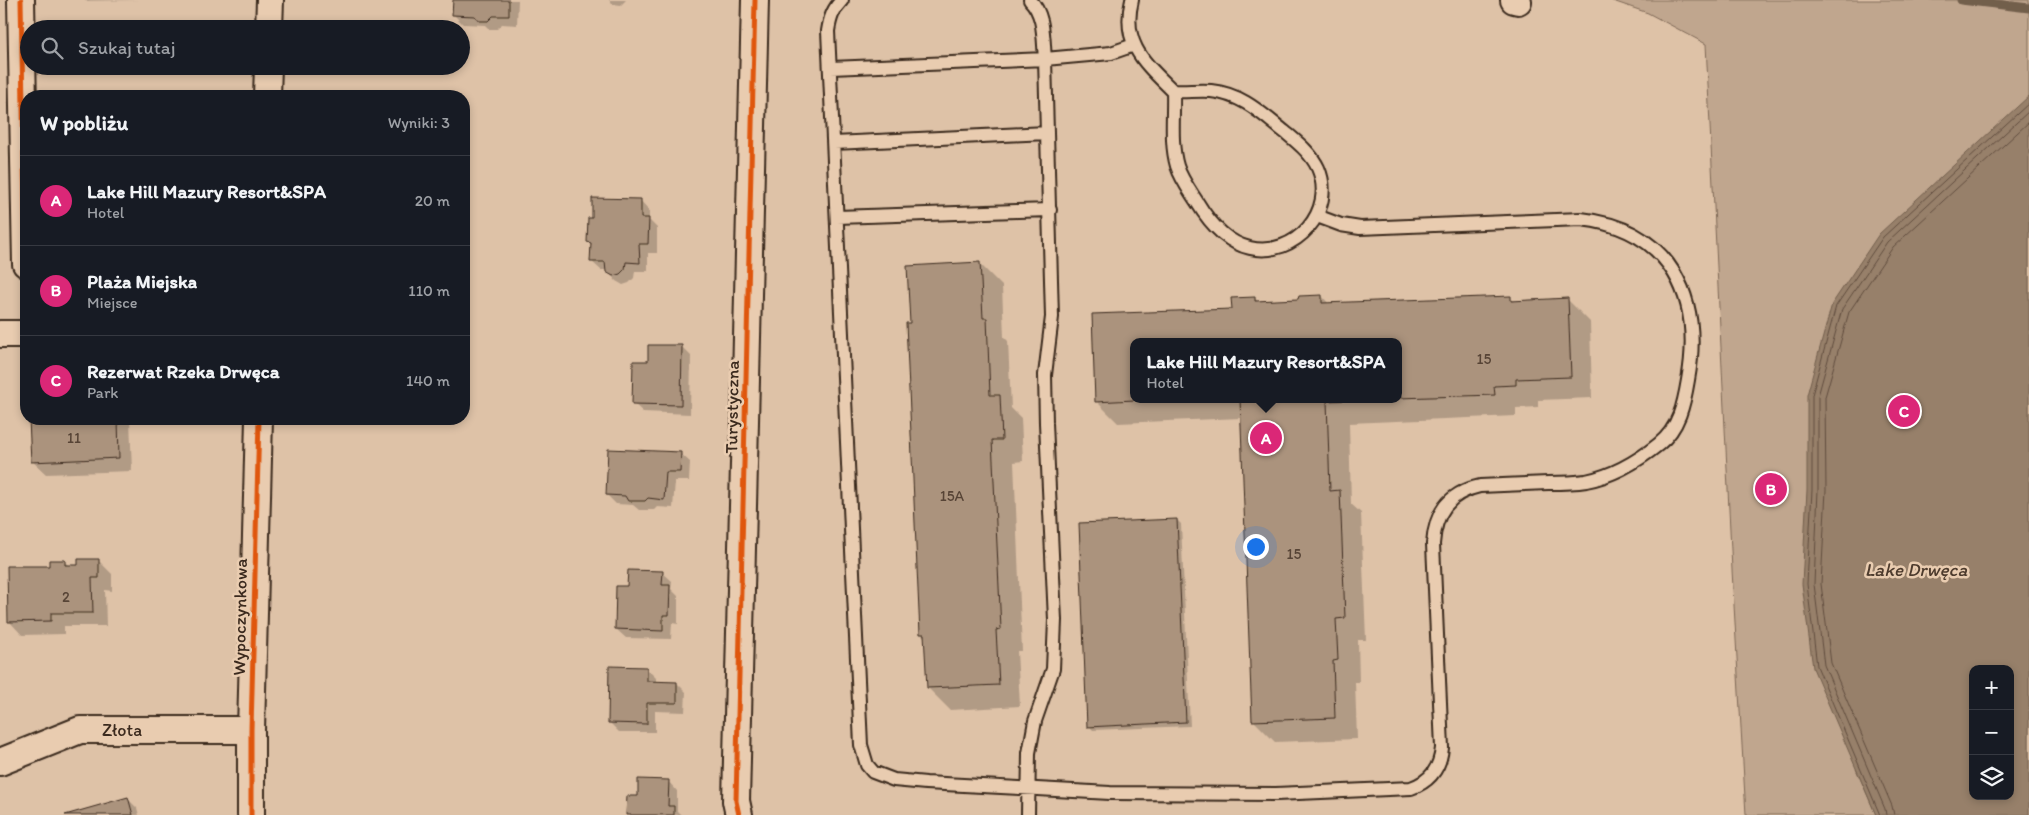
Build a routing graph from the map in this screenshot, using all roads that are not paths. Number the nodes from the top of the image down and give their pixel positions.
1 (21, 0) edge
2 (270, 0) edge
3 (755, 0) edge
4 (842, 0) edge
5 (1030, 0) edge
6 (1130, 3) edge
7 (21, 20) edge
8 (269, 20) edge
9 (1134, 45) junction
10 (1044, 58) junction
11 (831, 68) junction
12 (22, 75) edge
13 (268, 75) edge
14 (23, 90) edge
15 (267, 90) edge
16 (1173, 91) junction
17 (1047, 133) junction
18 (834, 143) junction
19 (1050, 210) junction
20 (1317, 216) junction
21 (837, 217) junction
22 (0, 334) edge
23 (20, 334) edge
24 (259, 425) edge
25 (251, 730) junction
26 (0, 762) edge
27 (1030, 789) junction
28 (251, 815) edge
29 (739, 815) edge
30 (1028, 815) edge

1 - 7 street
2 - 8 street
3 - 29 street, Turystyczna
4 - 11 lane
5 - 10 lane
6 - 9 lane
9 - 10 lane
9 - 16 lane
10 - 11 lane
10 - 17 lane
11 - 18 lane
12 - 14 street
13 - 15 street
16 - 20 lane
16 - 20 lane
17 - 18 lane
17 - 19 lane
18 - 21 lane
19 - 21 lane
19 - 27 lane
20 - 27 lane
21 - 27 lane
22 - 23 street
24 - 25 street, Wypoczynkowa
25 - 26 street, Złota
25 - 28 street, Wypoczynkowa
27 - 30 lane

